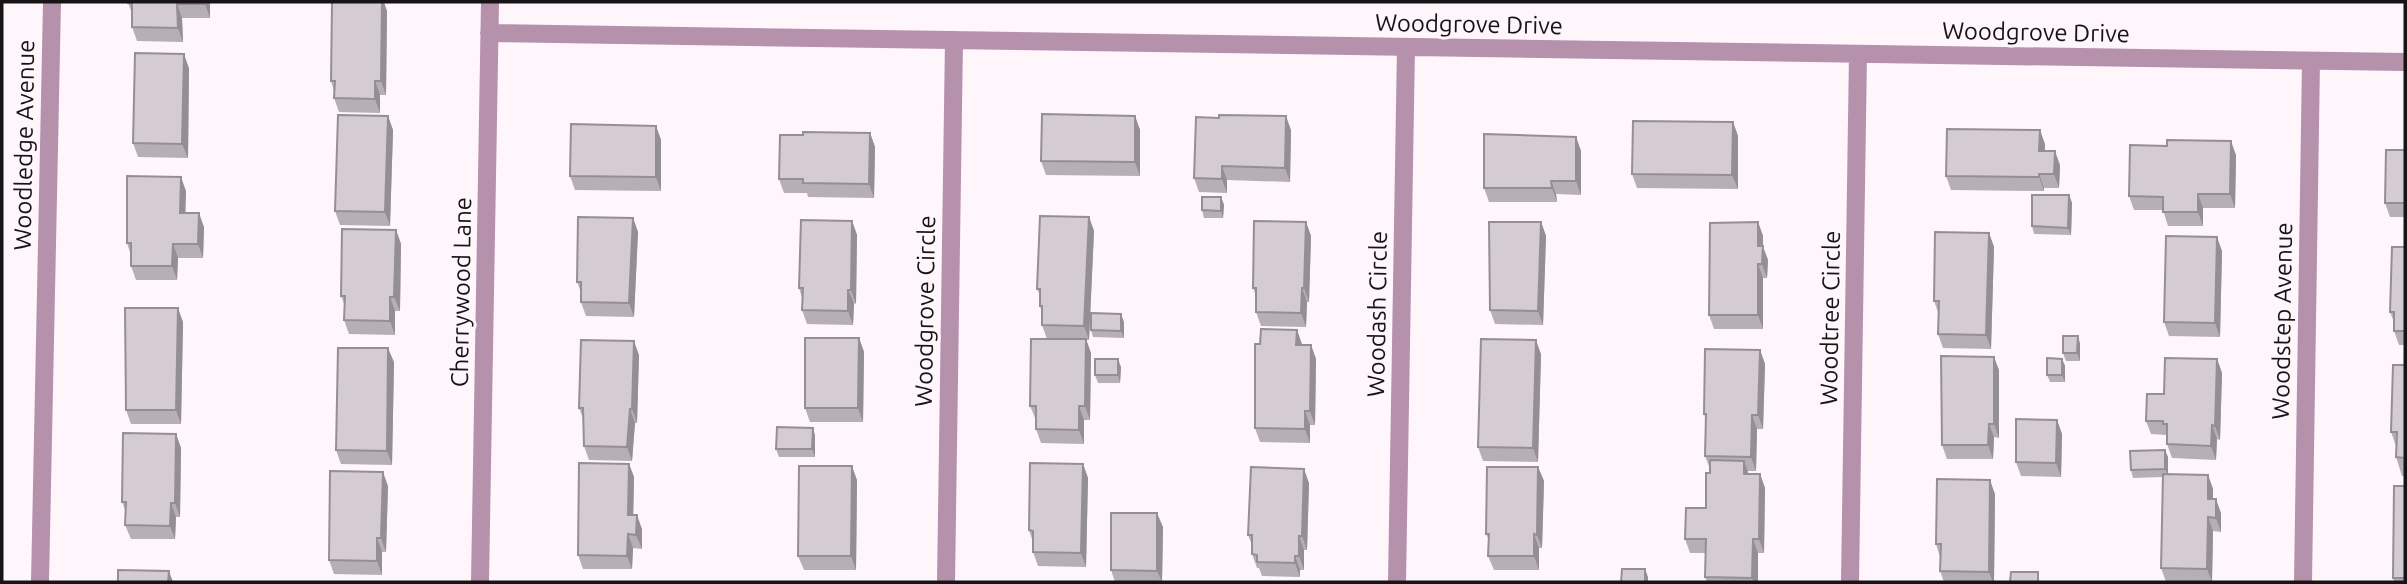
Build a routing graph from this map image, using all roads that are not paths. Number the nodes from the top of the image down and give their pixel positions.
1 (52, 2) edge
2 (490, 2) edge
3 (489, 33) junction
4 (954, 40) junction
5 (1406, 47) junction
6 (1858, 54) junction
7 (2311, 61) junction
8 (2405, 62) edge
9 (40, 582) edge
10 (480, 582) edge
11 (946, 582) edge
12 (1397, 582) edge
13 (1850, 582) edge
14 (2303, 582) edge

1 - 9 street, Woodledge Avenue
2 - 3 street, Cherrywood Lane
3 - 4 street, Woodgrove Drive
3 - 10 street, Cherrywood Lane
4 - 5 street, Woodgrove Drive
4 - 11 street, Woodgrove Circle
5 - 6 street, Woodgrove Drive
5 - 12 street, Woodash Circle
6 - 7 street, Woodgrove Drive
6 - 13 street, Woodtree Circle
7 - 8 street, Woodgrove Drive
7 - 14 street, Woodstep Avenue

